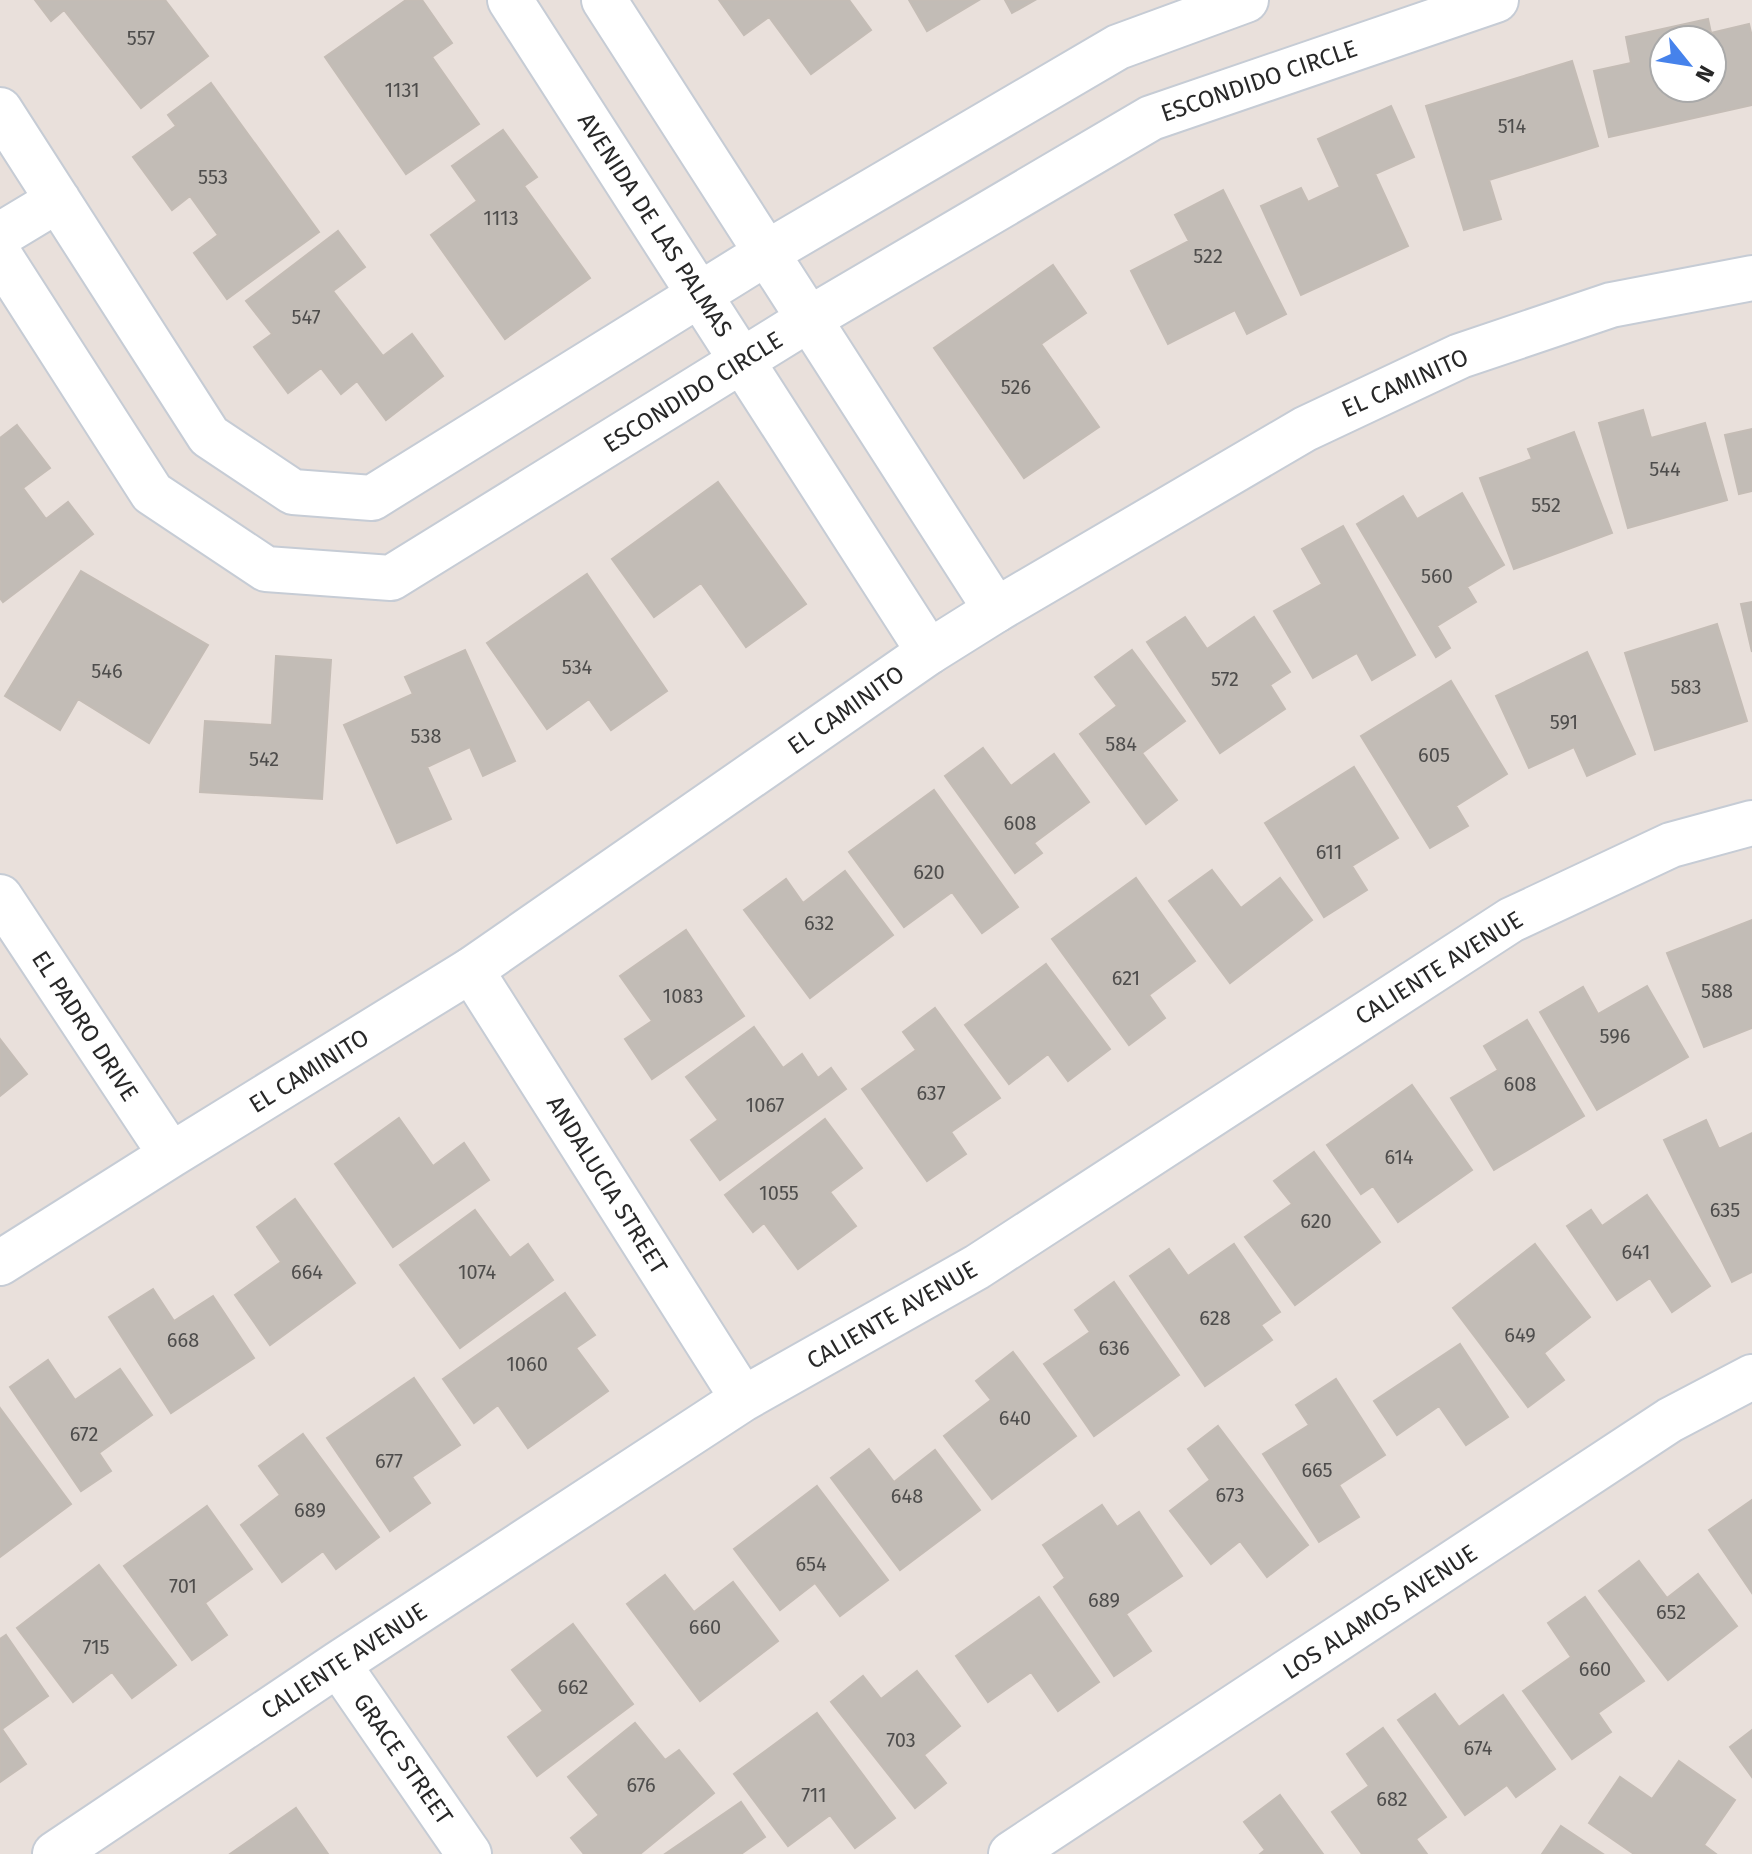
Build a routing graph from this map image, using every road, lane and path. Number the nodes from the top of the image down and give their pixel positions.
1 (510, 0) edge
2 (604, 0) edge
3 (1246, 0) edge
4 (1496, 0) edge
5 (0, 110) edge
6 (58, 200) junction
7 (0, 235) edge
8 (768, 252) junction
9 (0, 256) edge
10 (1752, 278) edge
11 (701, 295) junction
12 (809, 319) junction
13 (742, 362) junction
14 (996, 610) junction
15 (929, 652) junction
16 (1752, 823) edge
17 (0, 897) edge
18 (471, 970) junction
19 (171, 1155) junction
20 (0, 1263) edge
21 (1752, 1377) edge
22 (743, 1399) junction
23 (338, 1664) junction
24 (1065, 1841) edge
25 (55, 1854) edge
26 (469, 1854) edge
27 (1011, 1854) edge

1 - 11 street, AVENIDA DE LAS PALMAS
2 - 8 street
3 - 8 street
4 - 12 street, ESCONDIDO CIRCLE
5 - 6 street
6 - 7 street
6 - 11 street
8 - 11 street
8 - 12 street
9 - 13 street, ESCONDIDO CIRCLE
10 - 14 street, EL CAMINITO
11 - 13 street, AVENIDA DE LAS PALMAS
12 - 13 street, ESCONDIDO CIRCLE
12 - 14 street
13 - 15 street, AVENIDA DE LAS PALMAS
14 - 15 street, EL CAMINITO
15 - 18 street, EL CAMINITO
16 - 22 street, CALIENTE AVENUE
17 - 19 street, EL PADRO DRIVE
18 - 19 street, EL CAMINITO
18 - 22 street, ANDALUCIA STREET
19 - 20 street, EL CAMINITO
21 - 24 street, LOS ALAMOS AVENUE
22 - 23 street, CALIENTE AVENUE
23 - 25 street, CALIENTE AVENUE
23 - 26 street, GRACE STREET
24 - 27 street, LOS ALAMOS AVENUE

